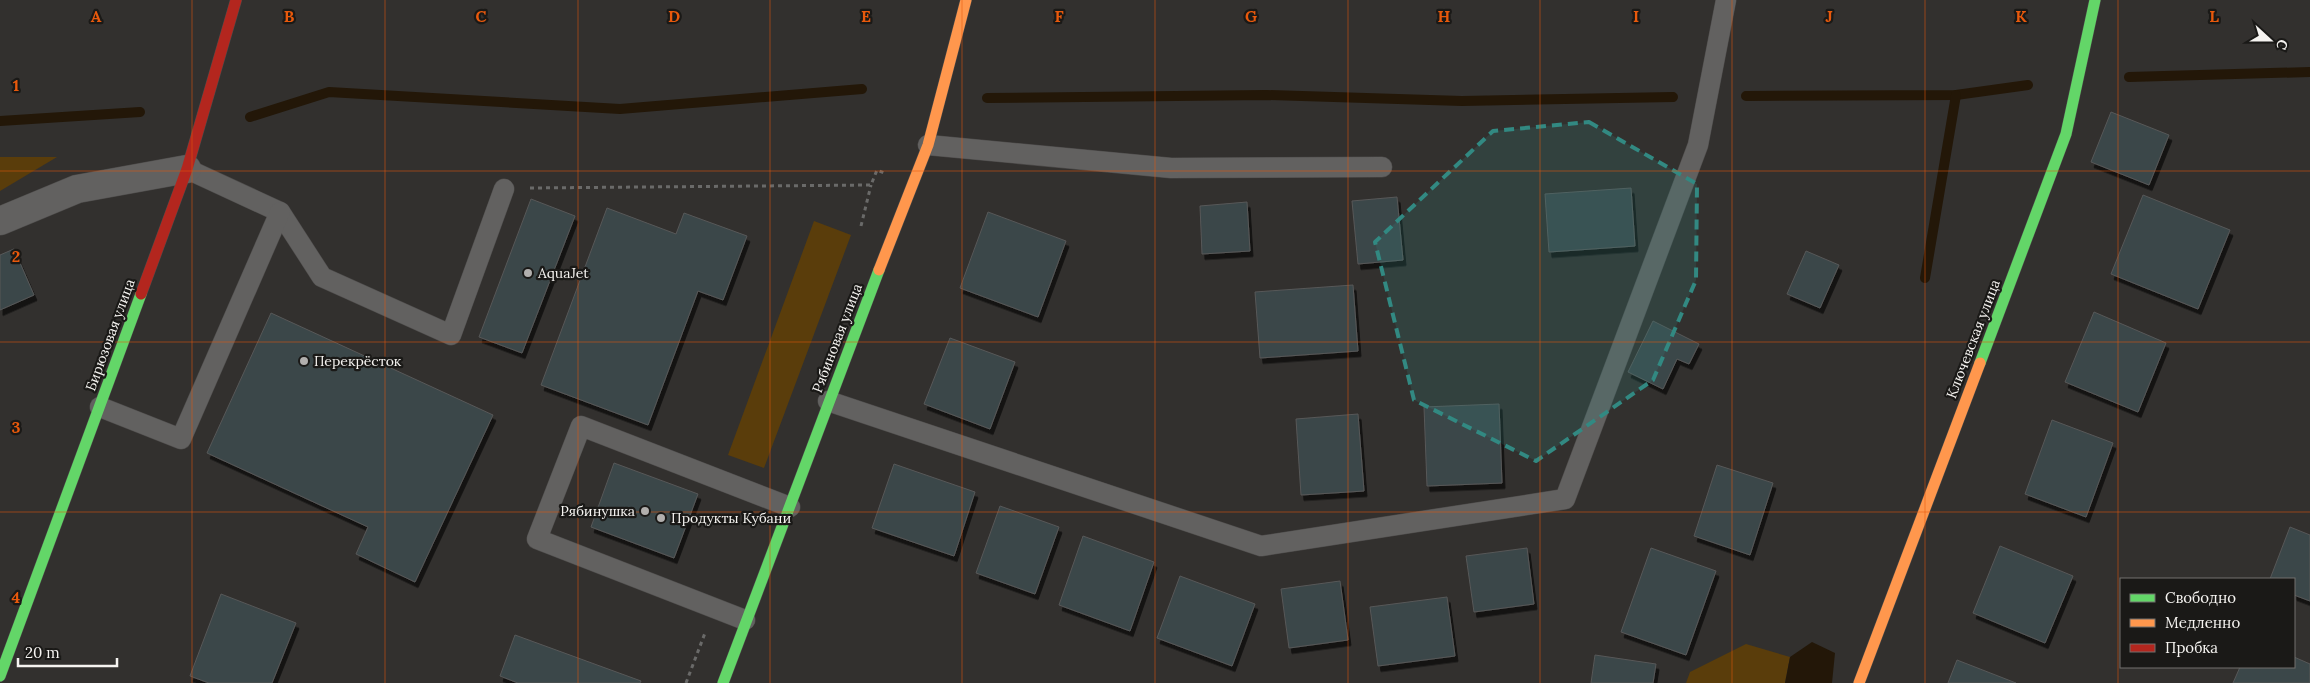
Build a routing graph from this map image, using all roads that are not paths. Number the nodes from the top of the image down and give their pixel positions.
1 (236, 0) edge
2 (966, 0) edge
3 (1726, 0) edge
4 (2095, 0) edge
5 (928, 145) junction
6 (1382, 167) dead end
7 (188, 169) junction
8 (504, 188) road end
9 (280, 212) junction
10 (0, 221) edge
11 (828, 401) junction
12 (100, 407) junction
13 (790, 507) junction
14 (745, 620) junction
15 (0, 676) edge
16 (723, 683) edge
17 (1859, 683) edge

1 - 7 street, Бирюзовая улица
2 - 5 street, Рябиновая улица
3 - 11 lane
4 - 17 street, Ключевская улица
5 - 6 lane
5 - 11 street, Рябиновая улица
7 - 9 lane
7 - 10 street
7 - 12 street, Бирюзовая улица
8 - 9 lane
9 - 12 lane
11 - 13 street, Рябиновая улица
12 - 15 street, Бирюзовая улица
13 - 14 street, Рябиновая улица
13 - 14 lane
14 - 16 street, Рябиновая улица

